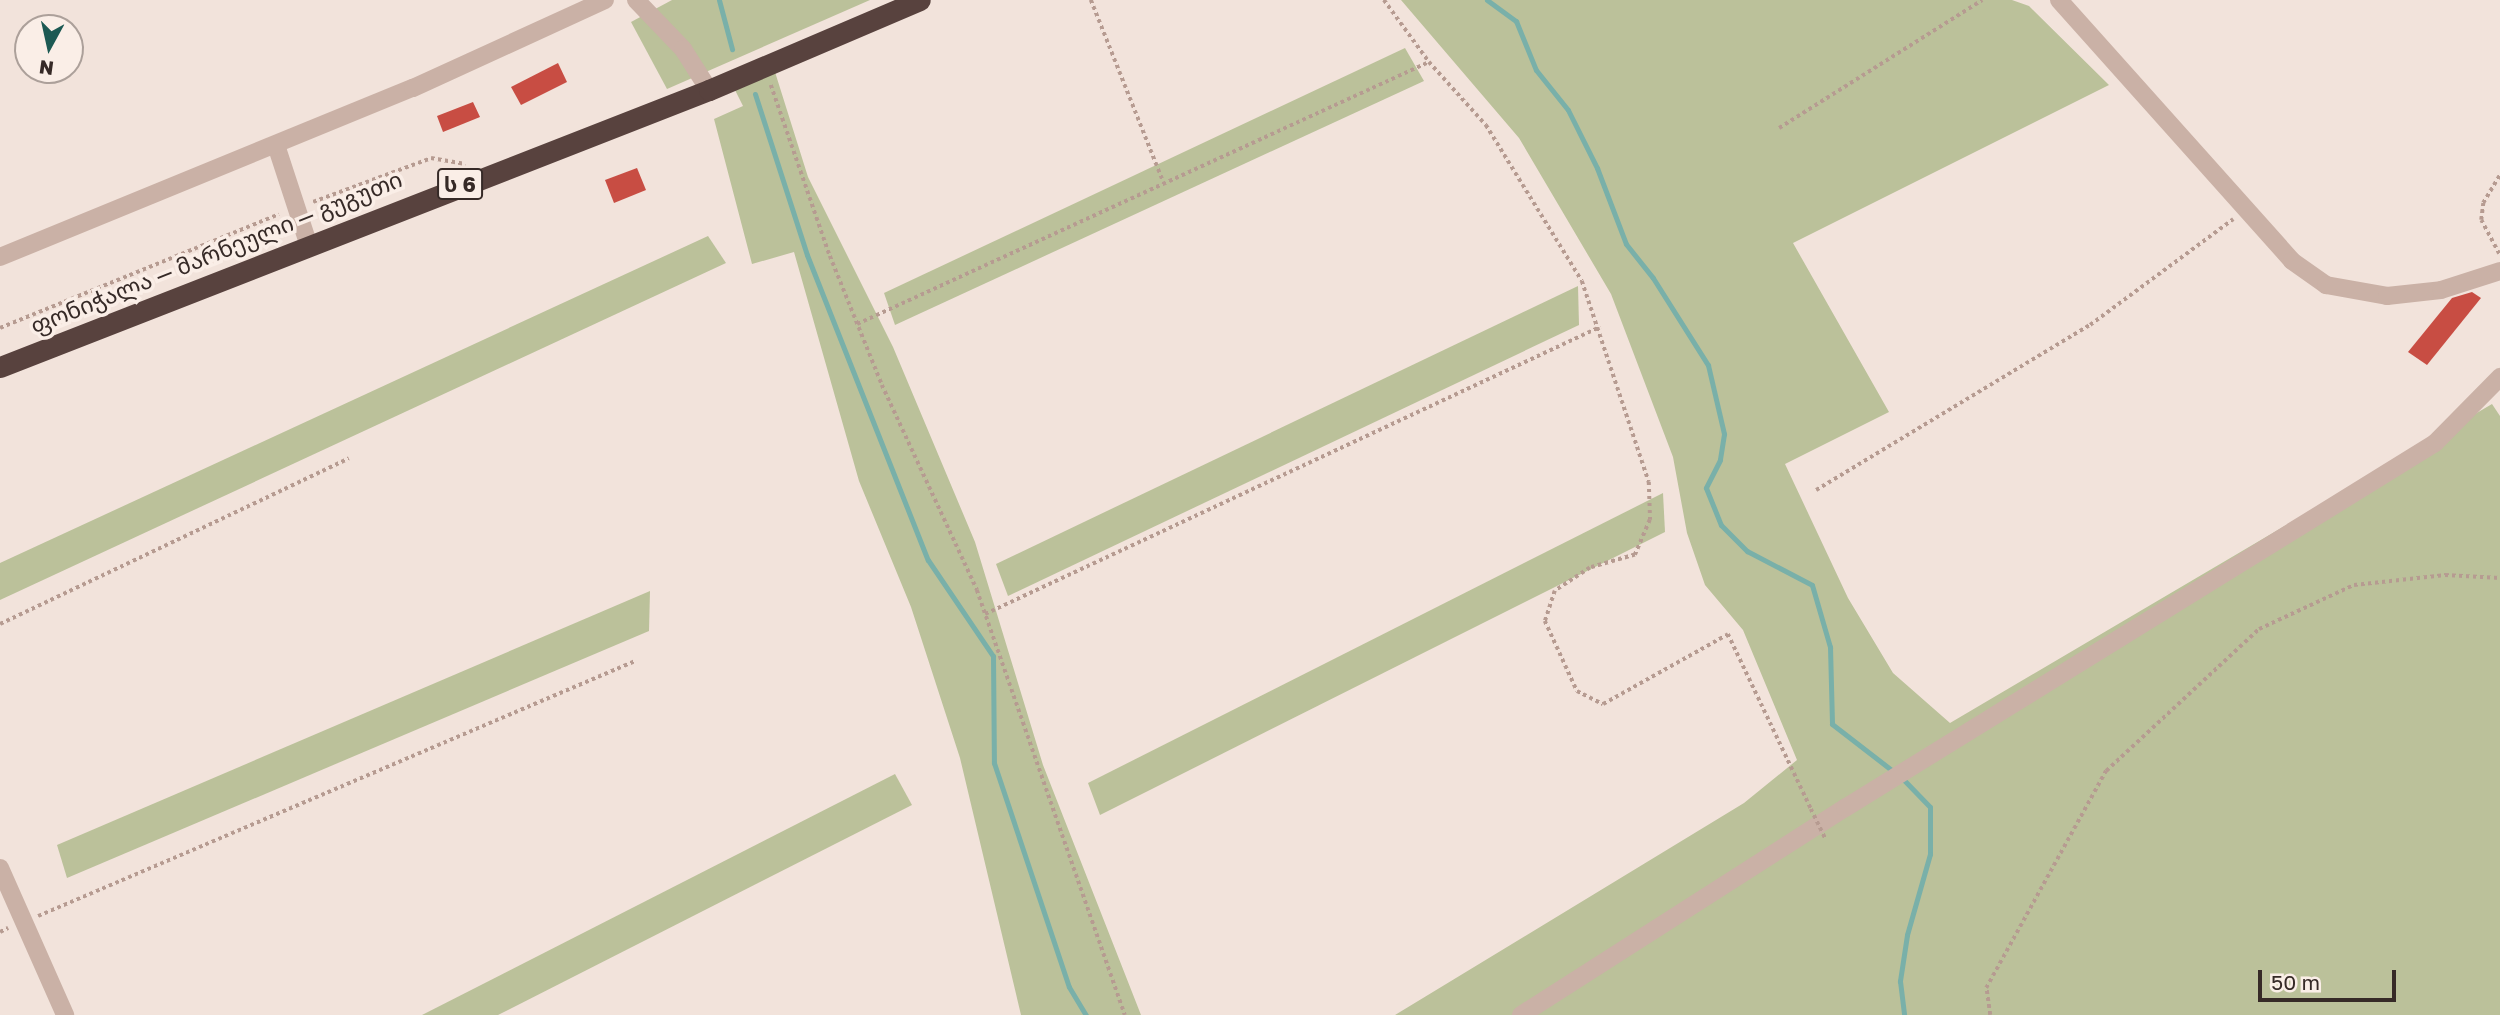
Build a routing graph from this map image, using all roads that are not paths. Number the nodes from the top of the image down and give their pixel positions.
1 (605, 0) edge
2 (636, 0) edge
3 (920, 0) edge
4 (2059, 0) edge
5 (709, 90) junction
6 (276, 145) junction
7 (308, 243) junction
8 (0, 257) edge
9 (2500, 271) edge
10 (0, 367) edge
11 (2500, 377) edge
12 (0, 868) edge
13 (65, 1015) edge
14 (1521, 1015) edge

1 - 6 street
2 - 5 street
3 - 5 highway, ფონიჭალა — მარნეული — გუგუთი / ს 6
4 - 9 street
5 - 7 highway, ფონიჭალა — მარნეული — გუგუთი / ს 6
6 - 7 street
6 - 8 street
7 - 10 highway, ფონიჭალა — მარნეული — გუგუთი / ს 6
11 - 14 street
12 - 13 street

